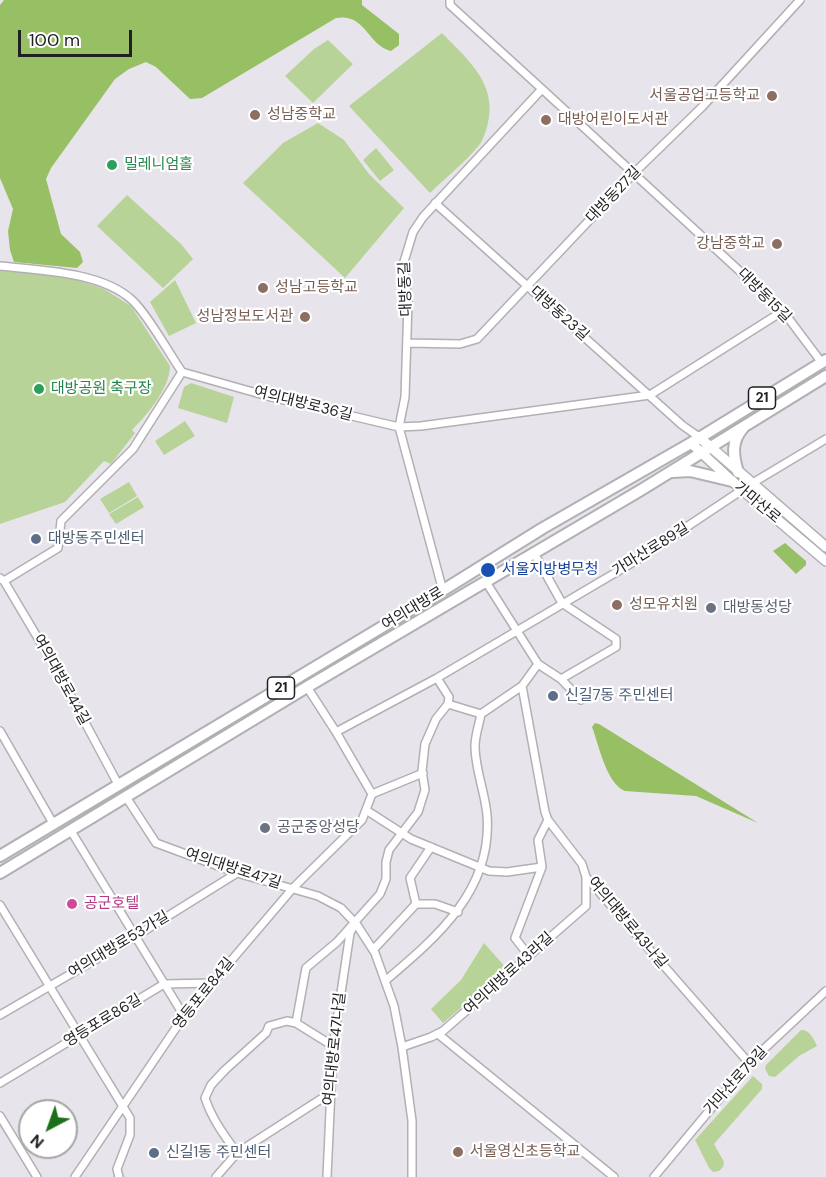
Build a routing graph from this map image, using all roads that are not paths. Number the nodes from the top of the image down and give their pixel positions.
1 (450, 0) edge
2 (800, 0) edge
3 (542, 89) junction
4 (634, 172) junction
5 (435, 203) junction
6 (0, 266) edge
7 (527, 286) junction
8 (783, 311) junction
9 (407, 343) junction
10 (824, 361) edge
11 (182, 372) junction
12 (826, 376) edge
13 (650, 395) junction
14 (747, 423) junction
15 (399, 427) junction
16 (695, 440) junction
17 (826, 440) edge
18 (705, 450) junction
19 (670, 472) junction
20 (735, 477) junction
21 (751, 484) junction
22 (742, 489) junction
23 (826, 547) edge
24 (534, 553) junction
25 (826, 561) edge
26 (478, 570) junction
27 (2, 579) edge
28 (486, 582) junction
29 (443, 591) junction
30 (451, 602) junction
31 (562, 603) junction
32 (517, 631) junction
33 (538, 664) junction
34 (437, 678) junction
35 (561, 679) junction
36 (522, 686) junction
37 (306, 687) junction
38 (581, 700) dead end
39 (448, 704) junction
40 (481, 714) junction
41 (0, 731) edge
42 (336, 732) junction
43 (423, 773) junction
44 (119, 786) junction
45 (372, 794) junction
46 (126, 797) junction
47 (366, 810) junction
48 (548, 820) junction
49 (54, 825) junction
50 (71, 831) junction
51 (402, 834) junction
52 (431, 847) junction
53 (0, 856) edge
54 (479, 867) junction
55 (542, 867) junction
56 (0, 873) edge
57 (237, 873) junction
58 (586, 877) junction
59 (292, 888) junction
60 (416, 904) junction
61 (0, 905) edge
62 (458, 912) junction
63 (355, 922) junction
64 (136, 936) junction
65 (373, 950) junction
66 (529, 956) junction
67 (385, 981) junction
68 (213, 983) junction
69 (164, 984) junction
70 (50, 986) junction
71 (826, 991) edge
72 (0, 1016) edge
73 (184, 1016) junction
74 (296, 1023) junction
75 (438, 1034) junction
76 (78, 1036) junction
77 (333, 1046) junction
78 (402, 1047) junction
79 (749, 1063) junction
80 (0, 1083) edge
81 (330, 1098) junction
82 (122, 1106) junction
83 (0, 1116) edge
84 (237, 1154) junction
85 (37, 1177) edge
86 (75, 1177) edge
87 (119, 1177) edge
88 (216, 1177) edge
89 (327, 1177) edge
90 (412, 1177) edge
91 (614, 1177) edge
92 (654, 1177) edge

1 - 3 street
2 - 4 street, 대방동27길
3 - 4 street, 대방동15길
3 - 5 street, 대방동길
4 - 7 street, 대방동27길
4 - 8 street, 대방동15길
5 - 7 street, 대방동23길
5 - 9 street, 대방동길
6 - 11 street
7 - 9 street, 대방동27길
7 - 13 street, 대방동23길
8 - 10 street, 대방동15길
8 - 13 street
9 - 15 street, 대방동길
10 - 16 main road, 여의대방로 / 21
11 - 15 street, 여의대방로36길
11 - 27 street
12 - 14 main road, 여의대방로
13 - 15 street, 여의대방로36길
13 - 16 street, 대방동23길
14 - 18 main road, 여의대방로
14 - 20 main road
15 - 29 street, 대방동길
16 - 18 main road, 가마산로
16 - 26 main road, 여의대방로 / 21
17 - 21 street, 가마산로89길
18 - 19 main road, 여의대방로
18 - 20 main road, 가마산로
19 - 20 main road
19 - 24 main road, 여의대방로
20 - 21 main road, 가마산로
20 - 22 main road, 가마산로
21 - 22 street, 가마산로89길
21 - 23 main road, 가마산로
22 - 25 main road, 가마산로
22 - 31 street, 가마산로89길
24 - 28 main road, 여의대방로
24 - 31 street
26 - 28 main road
26 - 29 main road, 여의대방로 / 21
27 - 44 street, 여의대방로44길
28 - 30 main road, 여의대방로
28 - 32 street
29 - 30 main road
29 - 44 main road, 여의대방로 / 21
30 - 37 main road, 여의대방로
31 - 32 street, 가마산로89길
31 - 35 street
32 - 33 street
32 - 34 street, 가마산로89길
33 - 35 street
33 - 36 street
34 - 39 street
34 - 42 street, 가마산로89길
35 - 38 street
36 - 40 street
36 - 48 street, 여의대방로43나길
37 - 42 street
37 - 46 main road, 여의대방로
39 - 40 street
39 - 43 street
40 - 54 street
41 - 49 street
42 - 45 street
43 - 45 street
43 - 51 street
44 - 49 main road, 여의대방로 / 21
45 - 47 street, 영등포로84길
46 - 50 main road, 여의대방로
46 - 57 street, 여의대방로47길
47 - 51 street
47 - 59 street, 영등포로84길
48 - 55 street
48 - 58 street, 여의대방로43나길
49 - 53 main road, 여의대방로 / 21
50 - 56 main road, 여의대방로
50 - 64 street
51 - 52 street
51 - 63 street
52 - 54 street
52 - 60 street
54 - 55 street
54 - 62 street
55 - 66 street
57 - 59 street, 여의대방로47길
57 - 64 street, 여의대방로53가길
58 - 66 street, 여의대방로43라길
58 - 79 street, 여의대방로43나길
59 - 63 street, 여의대방로47길
59 - 68 street, 영등포로84길
60 - 62 street
60 - 65 street
61 - 70 street
62 - 67 street
63 - 65 street, 여의대방로47길
63 - 74 street
63 - 77 street, 여의대방로47나길
64 - 69 street
64 - 70 street, 여의대방로53가길
65 - 67 street, 여의대방로47길
66 - 75 street, 여의대방로43라길
67 - 78 street, 여의대방로47길
68 - 69 street, 영등포로86길
68 - 73 street, 영등포로84길
69 - 73 street
69 - 76 street, 영등포로86길
70 - 72 street, 여의대방로53가길
70 - 76 street
71 - 79 street, 가마산로79길
73 - 82 street, 영등포로84길
74 - 77 street
74 - 84 street
75 - 78 street, 여의대방로43라길
75 - 91 street
76 - 80 street, 영등포로86길
76 - 82 street
77 - 81 street, 여의대방로47나길
78 - 90 street, 여의대방로47길
79 - 92 street, 가마산로79길
81 - 84 street
81 - 89 street, 여의대방로47나길
82 - 86 street, 영등포로84길
82 - 87 street
83 - 85 street
84 - 88 street

